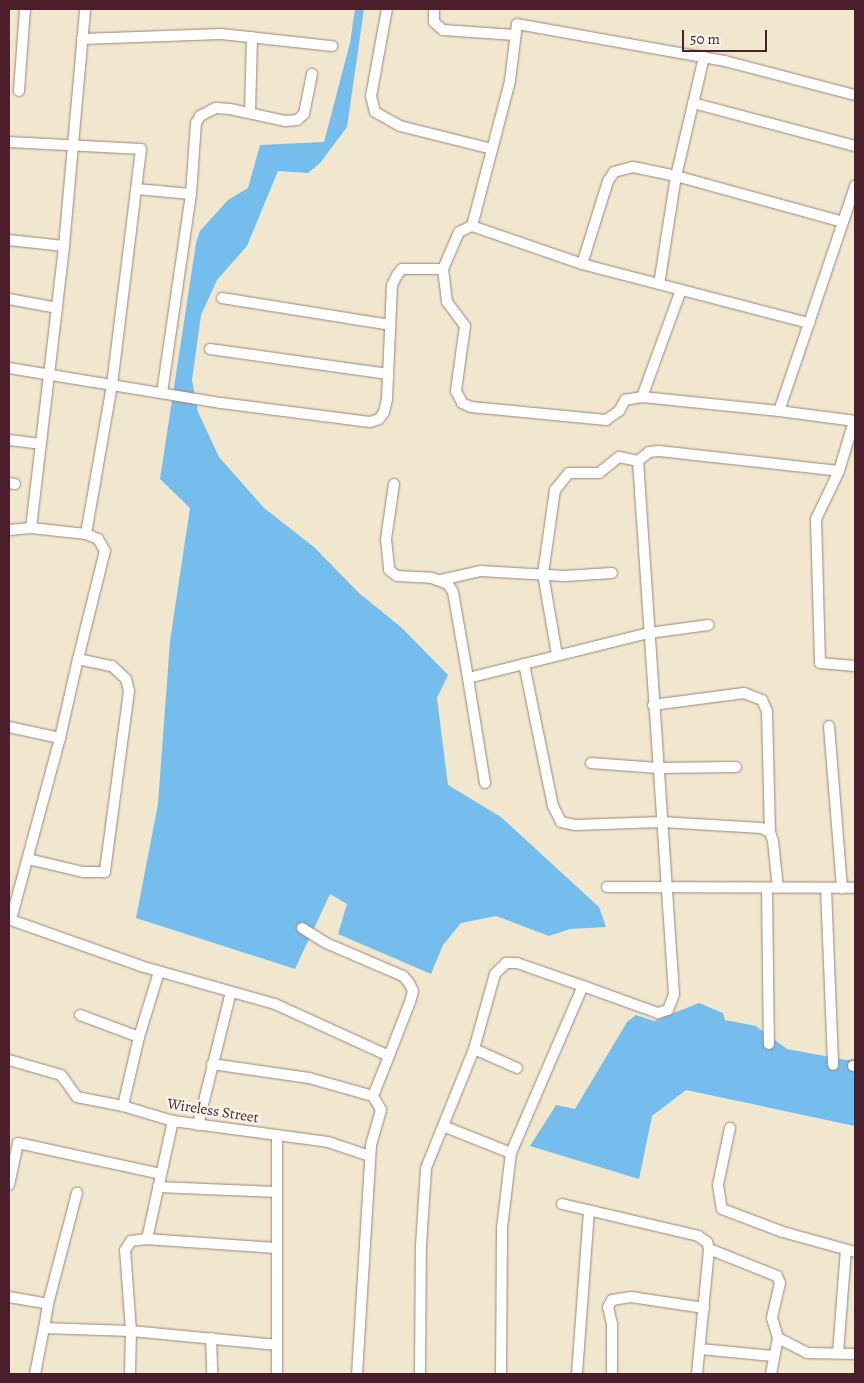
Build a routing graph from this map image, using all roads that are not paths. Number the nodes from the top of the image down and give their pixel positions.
1 (25, 9) edge
2 (84, 9) edge
3 (388, 9) edge
4 (434, 9) edge
5 (515, 35) junction
6 (82, 38) junction
7 (252, 38) junction
8 (332, 46) dead end
9 (704, 57) junction
10 (312, 74) dead end
11 (19, 90) dead end
12 (855, 95) edge
13 (693, 104) junction
14 (250, 113) junction
15 (9, 142) edge
16 (73, 144) junction
17 (855, 146) edge
18 (492, 149) junction
19 (676, 176) junction
20 (855, 186) edge
21 (136, 189) junction
22 (191, 194) junction
23 (843, 222) junction
24 (472, 226) junction
25 (9, 240) edge
26 (64, 246) junction
27 (582, 264) junction
28 (443, 269) junction
29 (659, 284) junction
30 (681, 290) junction
31 (222, 298) dead end
32 (9, 299) edge
33 (57, 308) junction
34 (809, 323) junction
35 (390, 325) junction
36 (210, 350) dead end
37 (9, 368) edge
38 (388, 374) junction
39 (49, 375) junction
40 (112, 385) junction
41 (162, 393) junction
42 (642, 396) junction
43 (779, 411) junction
44 (855, 421) edge
45 (9, 440) edge
46 (40, 444) junction
47 (638, 461) junction
48 (839, 471) junction
49 (394, 484) dead end
50 (30, 528) junction
51 (9, 530) edge
52 (86, 534) junction
53 (612, 573) dead end
54 (543, 574) junction
55 (441, 580) junction
56 (708, 625) dead end
57 (649, 633) junction
58 (557, 656) junction
59 (78, 659) junction
60 (524, 664) junction
61 (855, 666) edge
62 (468, 678) junction
63 (653, 705) junction
64 (828, 726) dead end
65 (9, 727) edge
66 (60, 738) junction
67 (590, 763) dead end
68 (736, 767) dead end
69 (658, 768) junction
70 (485, 783) dead end
71 (662, 822) junction
72 (770, 832) junction
73 (28, 859) junction
74 (667, 886) junction
75 (607, 887) dead end
76 (767, 888) junction
77 (778, 888) junction
78 (826, 888) junction
79 (842, 888) junction
80 (855, 888) edge
81 (10, 924) edge
82 (302, 928) dead end
83 (159, 972) junction
84 (583, 986) junction
85 (231, 992) junction
86 (80, 1014) dead end
87 (139, 1037) junction
88 (769, 1044) dead end
89 (474, 1049) junction
90 (389, 1056) junction
91 (9, 1060) edge
92 (212, 1064) junction
93 (833, 1065) dead end
94 (517, 1068) dead end
95 (373, 1096) junction
96 (124, 1106) junction
97 (173, 1121) junction
98 (198, 1125) junction
99 (443, 1126) junction
100 (730, 1128) dead end
101 (277, 1136) junction
102 (13, 1141) edge
103 (511, 1153) junction
104 (370, 1156) junction
105 (161, 1174) junction
106 (9, 1185) edge
107 (158, 1186) junction
108 (276, 1192) junction
109 (77, 1193) dead end
110 (562, 1204) dead end
111 (589, 1210) junction
112 (147, 1239) junction
113 (275, 1248) junction
114 (709, 1249) junction
115 (851, 1251) edge
116 (9, 1296) edge
117 (48, 1304) junction
118 (704, 1308) junction
119 (44, 1328) junction
120 (131, 1331) junction
121 (211, 1338) junction
122 (778, 1338) junction
123 (277, 1345) junction
124 (700, 1349) junction
125 (838, 1353) junction
126 (855, 1354) edge
127 (773, 1356) junction
128 (35, 1374) edge
129 (130, 1374) edge
130 (212, 1374) edge
131 (277, 1374) edge
132 (357, 1374) edge
133 (420, 1374) edge
134 (502, 1374) edge
135 (577, 1374) edge
136 (612, 1374) edge
137 (697, 1374) edge
138 (772, 1374) edge

1 - 11 street
2 - 6 street
3 - 18 street
4 - 5 street
5 - 9 street
5 - 18 street
6 - 7 street
6 - 16 street
7 - 8 street
7 - 14 street
9 - 12 street
9 - 13 street
10 - 14 street
13 - 17 street
13 - 19 street
14 - 22 street
15 - 16 street
16 - 21 street
16 - 26 street
18 - 24 street
19 - 23 street
19 - 27 street
19 - 29 street
20 - 23 street
21 - 22 street
21 - 40 street
22 - 41 street
23 - 34 street
24 - 27 street
24 - 28 street
25 - 26 street
26 - 33 street
27 - 29 street
28 - 35 street
28 - 42 street
29 - 30 street
30 - 34 street
30 - 42 street
31 - 35 street
32 - 33 street
33 - 39 street
34 - 43 street
35 - 38 street
36 - 38 street
37 - 39 street
38 - 41 street
39 - 40 street
39 - 46 street
40 - 41 street
40 - 52 street
42 - 43 street
43 - 44 street
44 - 48 street
45 - 46 street
46 - 50 street
47 - 48 street
47 - 54 street
47 - 57 street
48 - 61 street
49 - 55 street
50 - 51 street
50 - 52 street
52 - 59 street
53 - 54 street
54 - 55 street
54 - 58 street
55 - 62 street
56 - 57 street
57 - 58 street
57 - 63 street
58 - 60 street
59 - 66 street
59 - 73 street
60 - 62 street
60 - 71 street
62 - 70 street
63 - 69 street
63 - 72 street
64 - 79 street
65 - 66 street
66 - 73 street
67 - 69 street
68 - 69 street
69 - 71 street
71 - 72 street
71 - 74 street
72 - 77 street
73 - 81 street
74 - 75 street
74 - 76 street
74 - 84 street
76 - 77 street
76 - 88 street
77 - 78 street
78 - 79 street
78 - 93 street
79 - 80 street
81 - 83 street
82 - 90 street
83 - 85 street
83 - 87 street
84 - 89 street
84 - 103 street
85 - 90 street
85 - 92 street
86 - 87 street
87 - 96 street
89 - 94 street
89 - 99 street
90 - 95 street
91 - 96 street, Wireless Street
92 - 95 street
92 - 98 street
95 - 104 street
96 - 97 street, Wireless Street
97 - 98 street, Wireless Street
97 - 105 street
98 - 101 street, Wireless Street
99 - 103 street
99 - 133 street
100 - 115 street
101 - 104 street, Wireless Street
101 - 108 street
102 - 105 street
102 - 106 street
103 - 134 street
104 - 132 street
105 - 107 street
107 - 108 street
107 - 112 street
108 - 113 street
109 - 117 street
110 - 111 street
111 - 114 street
111 - 135 street
112 - 113 street
112 - 120 street
113 - 123 street
114 - 118 street
114 - 122 street
115 - 125 street
116 - 117 street
117 - 119 street
118 - 124 street
118 - 136 street
119 - 120 street
119 - 128 street
120 - 121 street
120 - 129 street
121 - 123 street
121 - 130 street
122 - 125 street
122 - 127 street
123 - 131 street
124 - 127 street
124 - 137 street
125 - 126 street
127 - 138 street

